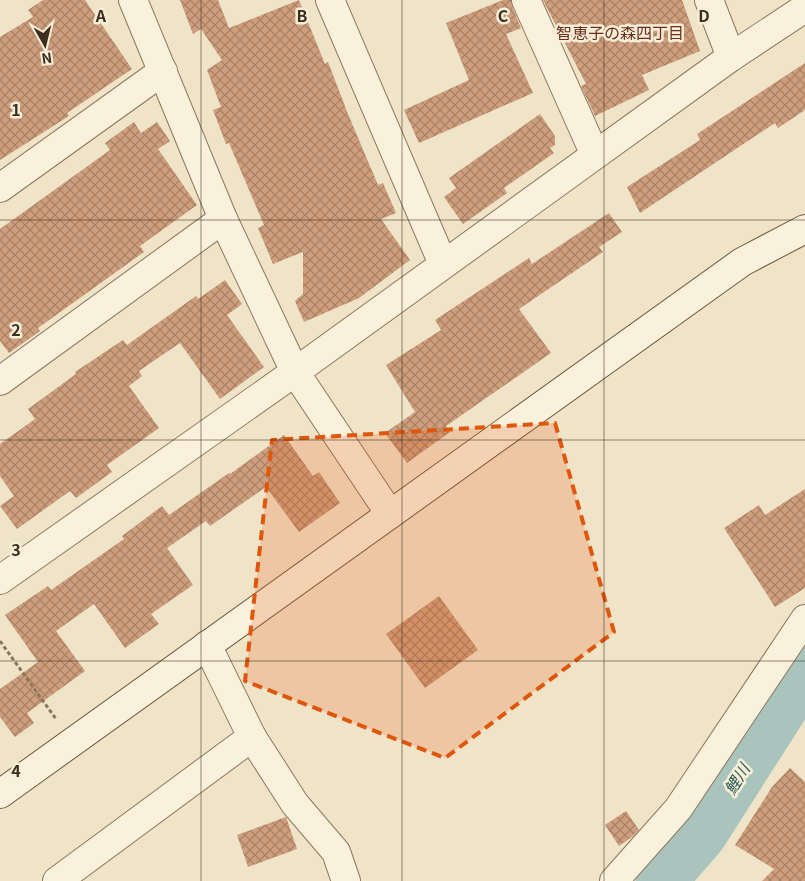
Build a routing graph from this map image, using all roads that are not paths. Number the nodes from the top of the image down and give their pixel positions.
1 (134, 0) edge
2 (330, 0) edge
3 (526, 0) edge
4 (709, 0) edge
5 (805, 8) edge
6 (731, 57) junction
7 (163, 70) junction
8 (595, 155) junction
9 (0, 188) edge
10 (223, 219) junction
11 (805, 229) edge
12 (443, 264) junction
13 (295, 372) junction
14 (0, 381) edge
15 (390, 514) junction
16 (0, 580) edge
17 (805, 619) edge
18 (207, 645) junction
19 (252, 737) junction
20 (0, 794) edge
21 (57, 881) edge
22 (346, 881) edge
23 (614, 881) edge

1 - 7 street
2 - 12 street
3 - 8 street
4 - 6 street
5 - 6 street
6 - 8 street
7 - 9 street
7 - 10 street
8 - 12 street
10 - 13 street
10 - 14 street
11 - 15 street
12 - 13 street
13 - 15 street
13 - 16 street
15 - 18 street
17 - 23 street
18 - 19 street
18 - 20 street
19 - 21 street
19 - 22 street

